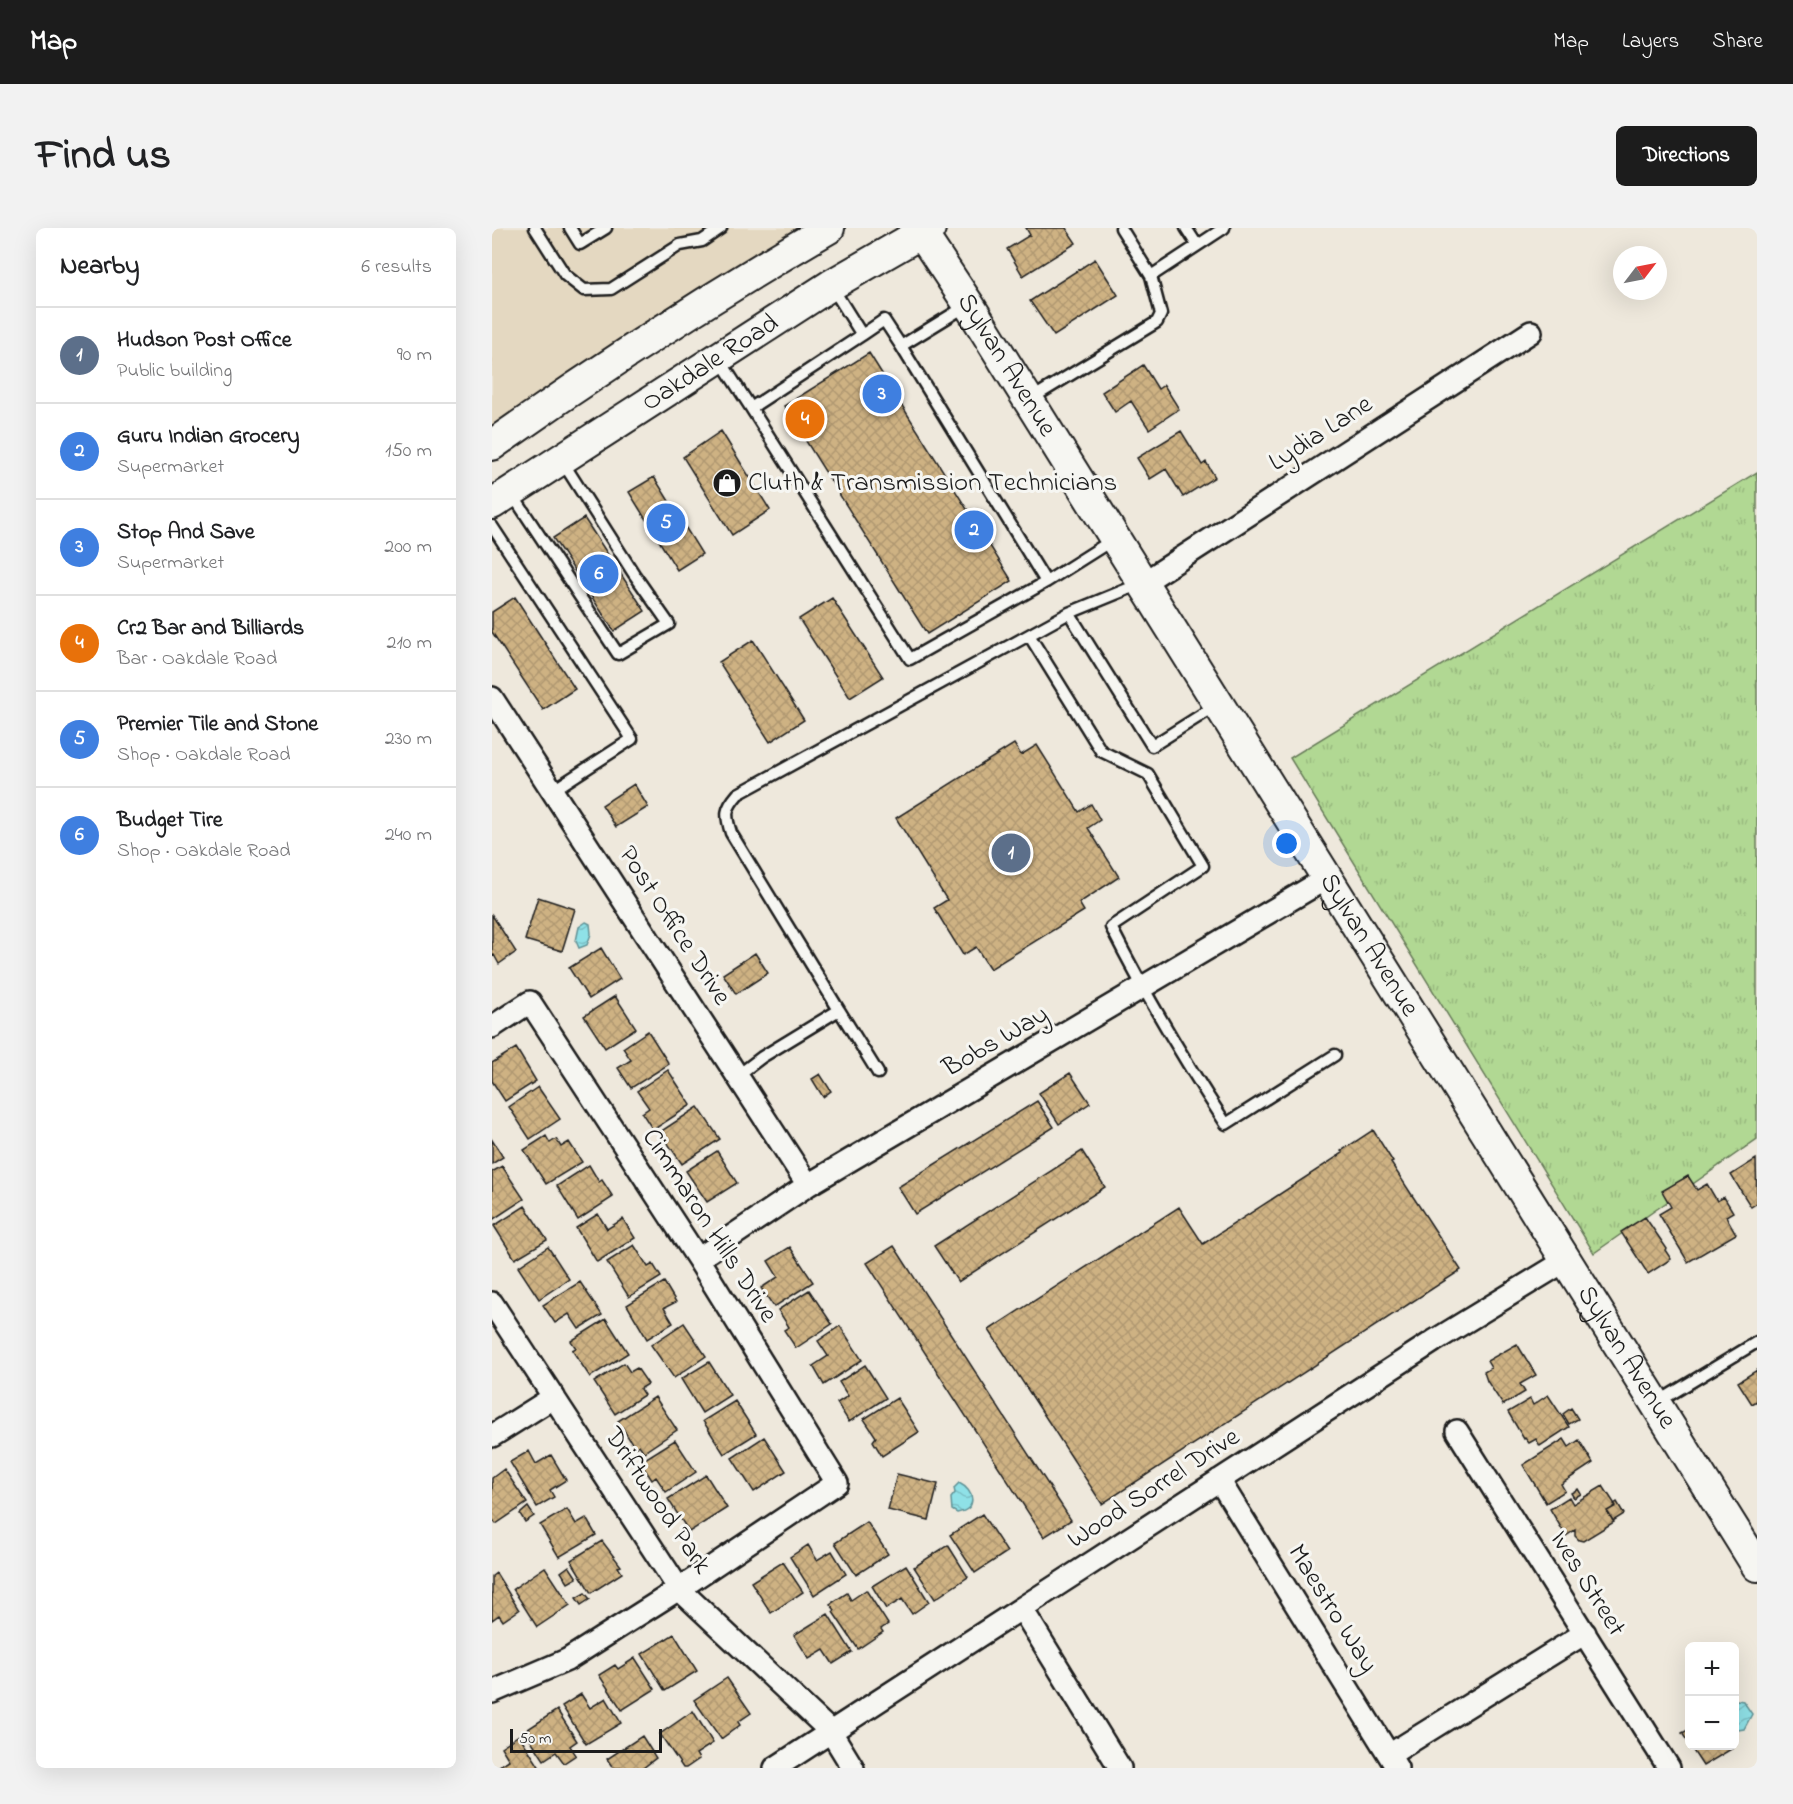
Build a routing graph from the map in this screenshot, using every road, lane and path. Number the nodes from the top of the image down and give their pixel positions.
1 (536, 228) edge
2 (570, 228) edge
3 (606, 228) edge
4 (721, 228) edge
5 (805, 228) edge
6 (829, 228) edge
7 (1121, 228) edge
8 (1186, 228) edge
9 (1224, 228) edge
10 (921, 229) edge
11 (1197, 245) junction
12 (782, 256) junction
13 (1151, 276) junction
14 (831, 285) junction
15 (969, 305) junction
16 (1531, 332) dead end
17 (862, 334) junction
18 (902, 346) junction
19 (718, 357) junction
20 (1029, 400) junction
21 (750, 408) junction
22 (492, 445) edge
23 (561, 459) junction
24 (501, 498) edge
25 (492, 526) edge
26 (1115, 538) junction
27 (1046, 582) junction
28 (1143, 583) junction
29 (1069, 613) junction
30 (1029, 635) junction
31 (492, 698) edge
32 (1218, 704) junction
33 (552, 791) junction
34 (1327, 878) junction
35 (1142, 989) junction
36 (838, 1010) junction
37 (492, 1027) edge
38 (1335, 1055) dead end
39 (878, 1073) dead end
40 (737, 1076) junction
41 (808, 1185) junction
42 (698, 1259) junction
43 (1565, 1261) junction
44 (492, 1303) edge
45 (1757, 1342) edge
46 (554, 1397) junction
47 (1655, 1404) junction
48 (1457, 1431) dead end
49 (492, 1436) edge
50 (1219, 1480) junction
51 (1757, 1566) edge
52 (679, 1589) junction
53 (1022, 1609) junction
54 (1584, 1633) junction
55 (492, 1692) edge
56 (831, 1732) junction
57 (1393, 1761) edge
58 (775, 1768) edge
59 (853, 1768) edge
60 (1120, 1768) edge
61 (1669, 1768) edge

1 - 4 lane
2 - 3 lane
5 - 12 main road
6 - 12 main road, Oakdale Road
7 - 13 lane
8 - 11 lane
9 - 11 lane
10 - 14 main road, Oakdale Road
10 - 15 main road, Sylvan Avenue
11 - 13 lane
12 - 22 main road, Oakdale Road
13 - 20 lane
14 - 17 lane
14 - 19 main road, Oakdale Road
15 - 18 lane
15 - 20 main road, Sylvan Avenue
16 - 28 street, Lydia Lane
17 - 18 lane
17 - 21 lane
18 - 27 lane
19 - 21 lane
19 - 23 main road, Oakdale Road
20 - 26 main road, Sylvan Avenue
21 - 27 lane
23 - 24 main road, Oakdale Road
23 - 24 lane
25 - 33 lane
26 - 27 lane
26 - 28 main road, Sylvan Avenue
28 - 29 lane
28 - 32 main road, Sylvan Avenue
29 - 30 lane
29 - 32 lane
30 - 35 lane
30 - 36 lane
31 - 33 street, Post Office Drive
32 - 34 main road, Sylvan Avenue
33 - 40 street, Post Office Drive
34 - 35 street, Bobs Way
34 - 43 main road, Sylvan Avenue
35 - 38 lane
35 - 41 street, Bobs Way
36 - 39 lane
36 - 40 lane
37 - 42 street, Cimmaron Hills Drive
40 - 41 street, Post Office Drive
41 - 42 street, Bobs Way
42 - 52 street, Cimmaron Hills Drive
43 - 47 main road, Sylvan Avenue
43 - 50 street, Wood Sorrel Drive
44 - 46 street, Driftwood Park
45 - 47 lane
46 - 49 street
46 - 52 street, Driftwood Park
47 - 51 main road, Sylvan Avenue
48 - 54 street, Ives Street
50 - 53 street, Wood Sorrel Drive
50 - 57 street, Maestro Way
52 - 55 street
52 - 56 street, Driftwood Park
53 - 56 street, Wood Sorrel Drive
53 - 60 street
54 - 57 street
54 - 61 street, Ives Street
56 - 58 street, Wood Sorrel Drive
56 - 59 street, Driftwood Park

